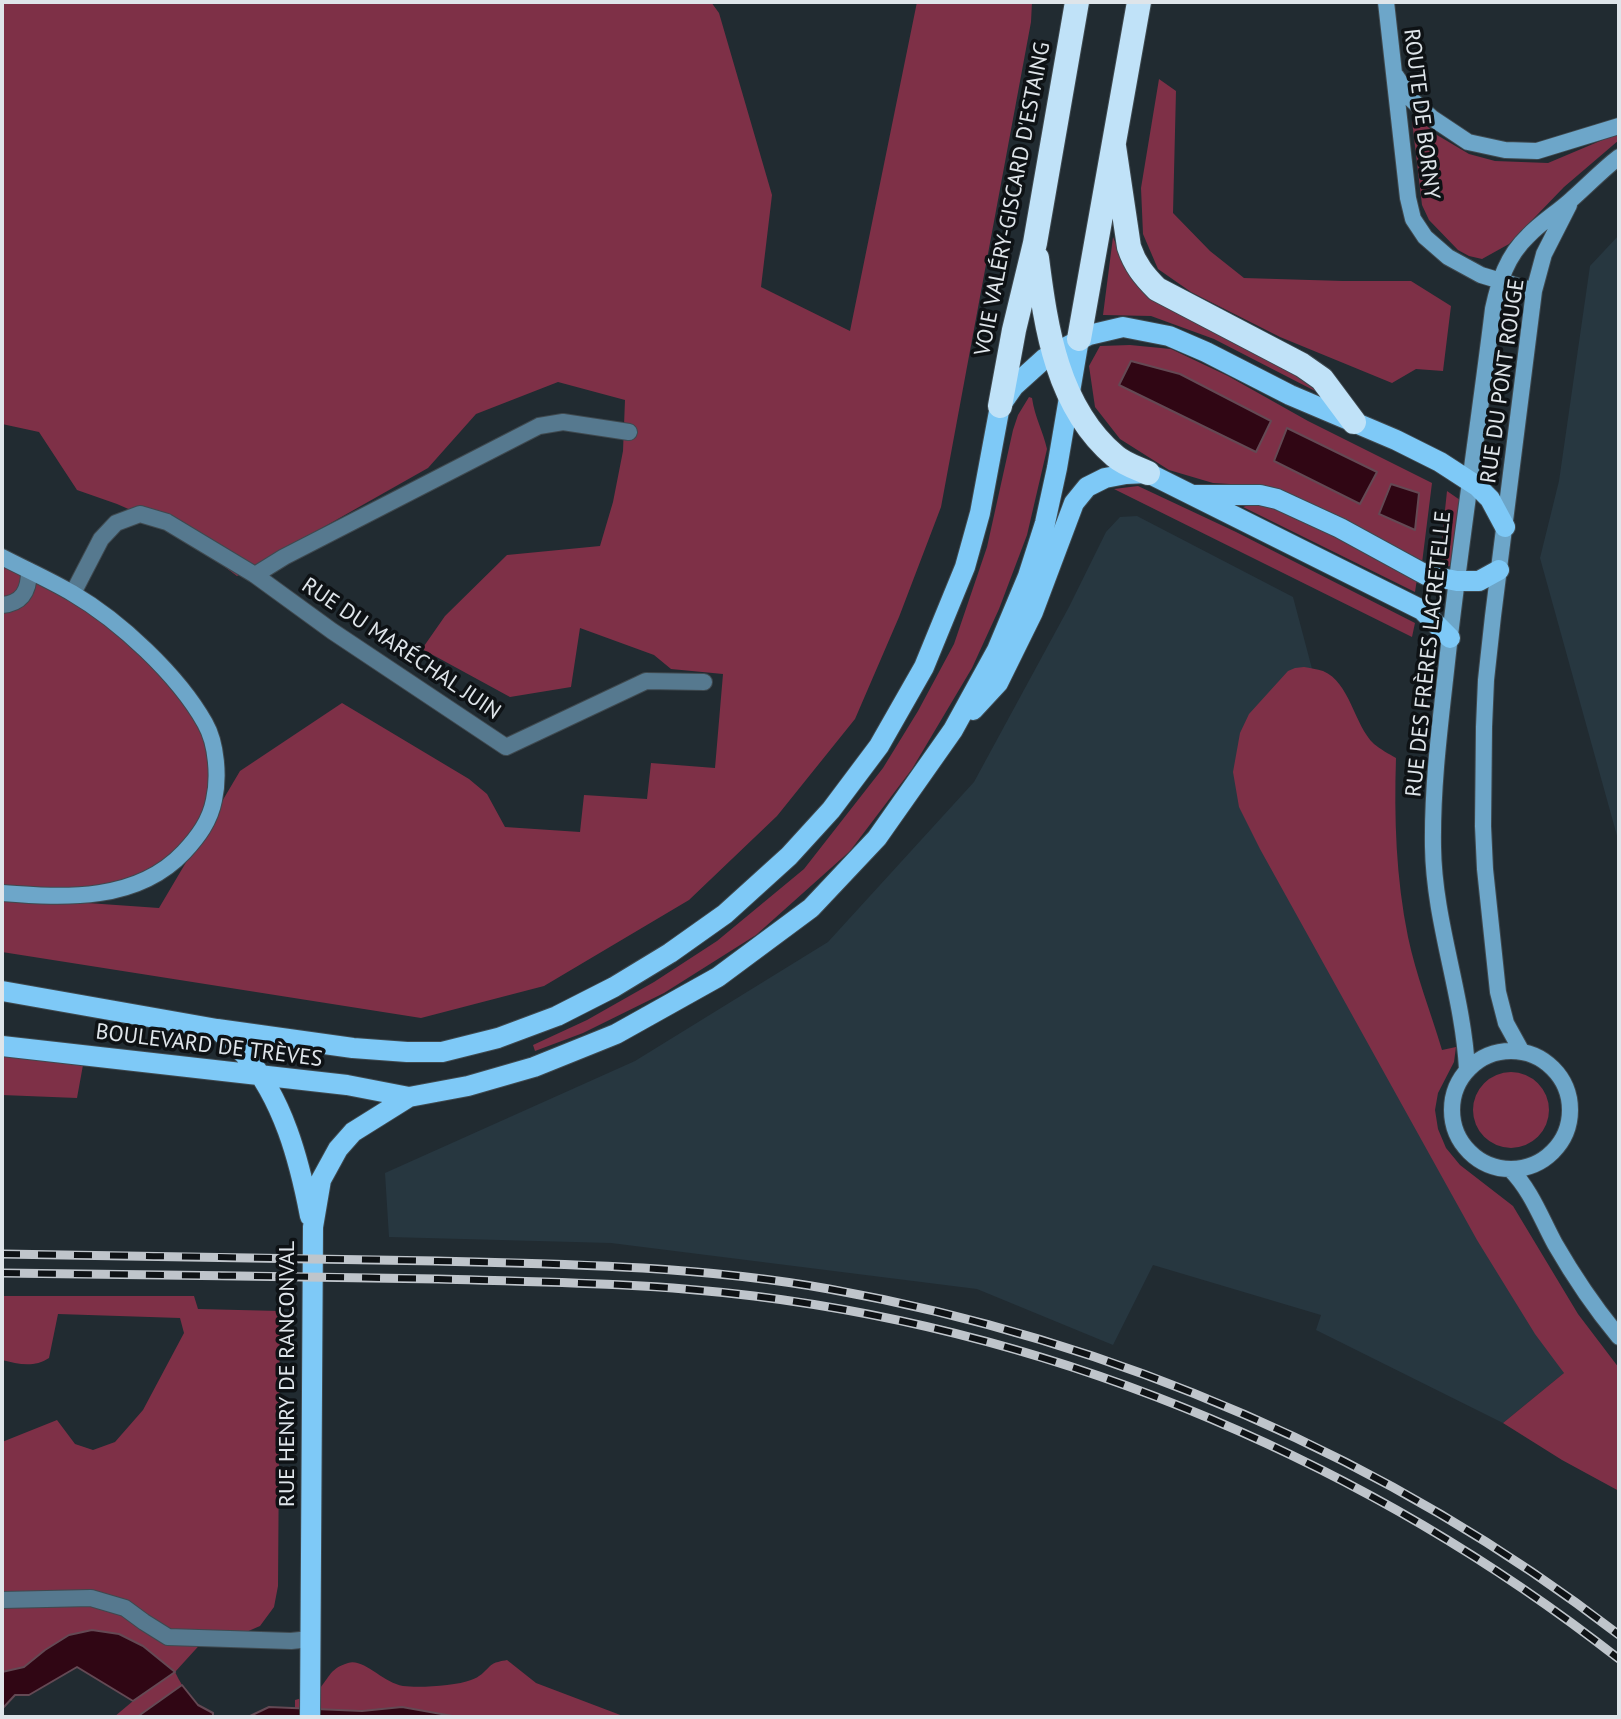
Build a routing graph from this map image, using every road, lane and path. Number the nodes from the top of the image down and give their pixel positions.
1 (1077, 2) edge
2 (1139, 2) edge
3 (1386, 2) edge
4 (1393, 72) junction
5 (1619, 126) edge
6 (1114, 146) junction
7 (1619, 157) edge
8 (1572, 200) junction
9 (1035, 243) junction
10 (1498, 282) junction
11 (1534, 291) junction
12 (1079, 339) junction
13 (1055, 352) junction
14 (1069, 397) junction
15 (1000, 406) junction
16 (1354, 422) junction
17 (629, 432) dead end
18 (1148, 473) junction
19 (1471, 481) junction
20 (1191, 495) junction
21 (1505, 527) junction
22 (2, 557) edge
23 (1499, 570) junction
24 (29, 571) junction
25 (255, 575) junction
26 (1457, 581) junction
27 (73, 593) junction
28 (2, 605) edge
29 (1450, 638) junction
30 (704, 682) dead end
31 (953, 730) junction
32 (2, 893) edge
33 (2, 991) edge
34 (217, 1029) junction
35 (2, 1046) edge
36 (1522, 1052) junction
37 (1467, 1069) junction
38 (261, 1077) junction
39 (409, 1097) junction
40 (1540, 1161) junction
41 (1510, 1169) junction
42 (1543, 1221) junction
43 (313, 1227) junction
44 (1619, 1337) edge
45 (2, 1600) edge
46 (310, 1639) junction
47 (310, 1717) edge

1 - 9 highway, VOIE VALÉRY-GISCARD D'ESTAING
2 - 6 highway
3 - 4 main road, ROUTE DE BORNY
4 - 5 main road
4 - 10 main road, ROUTE DE BORNY
6 - 12 highway
6 - 16 highway
7 - 8 main road, RUE DU PONT ROUGE
8 - 10 main road, RUE DU PONT ROUGE
8 - 11 main road, RUE DU PONT ROUGE
9 - 13 highway
9 - 15 highway, VOIE VALÉRY-GISCARD D'ESTAING
10 - 11 main road, ROUTE DE BORNY
10 - 19 main road, RUE DU PONT ROUGE
11 - 21 main road, RUE DU PONT ROUGE
12 - 13 main road
12 - 14 main road
12 - 16 main road
13 - 14 highway
13 - 15 main road
14 - 18 highway
14 - 31 main road
15 - 34 main road, BOULEVARD DE TRÈVES
16 - 19 main road
17 - 25 street, RUE DU MARÉCHAL JUIN
18 - 20 main road
18 - 31 main road
19 - 21 main road
19 - 26 main road, RUE DES FRÈRES LACRETELLE
20 - 26 main road
20 - 29 main road
21 - 23 main road
22 - 24 main road
23 - 26 main road
23 - 36 main road
24 - 27 main road
24 - 28 street
25 - 27 street, RUE DU MARÉCHAL JUIN
25 - 30 street, RUE DU MARÉCHAL JUIN
26 - 29 main road, RUE DES FRÈRES LACRETELLE
27 - 32 main road
29 - 37 main road, RUE DES FRÈRES LACRETELLE
31 - 39 main road
33 - 34 main road, BOULEVARD DE TRÈVES
34 - 38 main road
35 - 38 main road, BOULEVARD DE TRÈVES
36 - 37 main road
36 - 40 main road
37 - 41 main road
38 - 39 main road, BOULEVARD DE TRÈVES
38 - 43 main road
39 - 43 main road, RUE HENRY DE RANCONVAL
40 - 41 main road
40 - 42 main road
41 - 42 main road
42 - 44 main road
43 - 46 main road, RUE HENRY DE RANCONVAL
45 - 46 street
46 - 47 main road, RUE HENRY DE RANCONVAL

